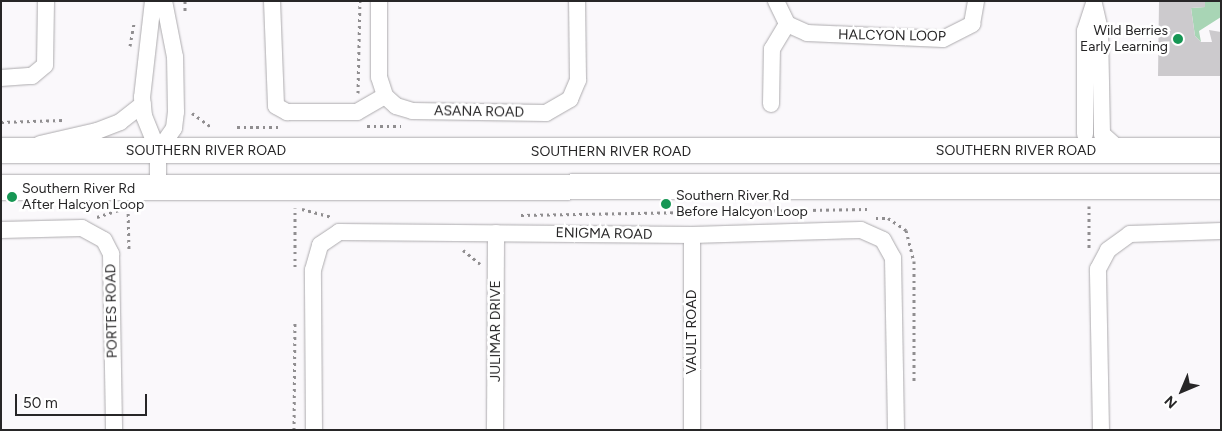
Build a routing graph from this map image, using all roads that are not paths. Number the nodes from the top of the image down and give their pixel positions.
1 (46, 1) edge
2 (153, 1) edge
3 (164, 1) edge
4 (272, 1) edge
5 (379, 1) edge
6 (577, 1) edge
7 (776, 1) edge
8 (976, 1) edge
9 (786, 24) junction
10 (1, 78) edge
11 (385, 96) junction
12 (143, 104) junction
13 (770, 104) dead end
14 (1097, 142) junction
15 (10, 150) edge
16 (1221, 150) edge
17 (158, 151) junction
18 (1052, 151) junction
19 (1060, 185) junction
20 (158, 186) junction
21 (1184, 186) junction
22 (1221, 186) edge
23 (1, 187) edge
24 (1, 230) edge
25 (1221, 231) edge
26 (496, 233) junction
27 (692, 235) junction
28 (114, 430) edge
29 (314, 430) edge
30 (495, 430) edge
31 (692, 430) edge
32 (896, 430) edge
33 (1101, 430) edge

1 - 10 street
2 - 12 street
3 - 17 street
4 - 11 street
5 - 11 street
6 - 11 street, ASANA ROAD
7 - 9 street
8 - 9 street, HALCYON LOOP
9 - 13 street
12 - 15 street
12 - 17 street
14 - 14 street
14 - 16 main road, SOUTHERN RIVER ROAD
14 - 18 main road, SOUTHERN RIVER ROAD
14 - 18 street
14 - 19 main road
14 - 21 main road
15 - 17 main road, SOUTHERN RIVER ROAD
17 - 18 main road, SOUTHERN RIVER ROAD
17 - 20 street
19 - 20 main road
19 - 21 main road
20 - 23 main road
21 - 22 main road
24 - 28 street, PORTES ROAD
25 - 33 street
26 - 27 street, ENIGMA ROAD
26 - 29 street, ENIGMA ROAD
26 - 30 street, JULIMAR DRIVE
27 - 31 street, VAULT ROAD
27 - 32 street, ENIGMA ROAD

